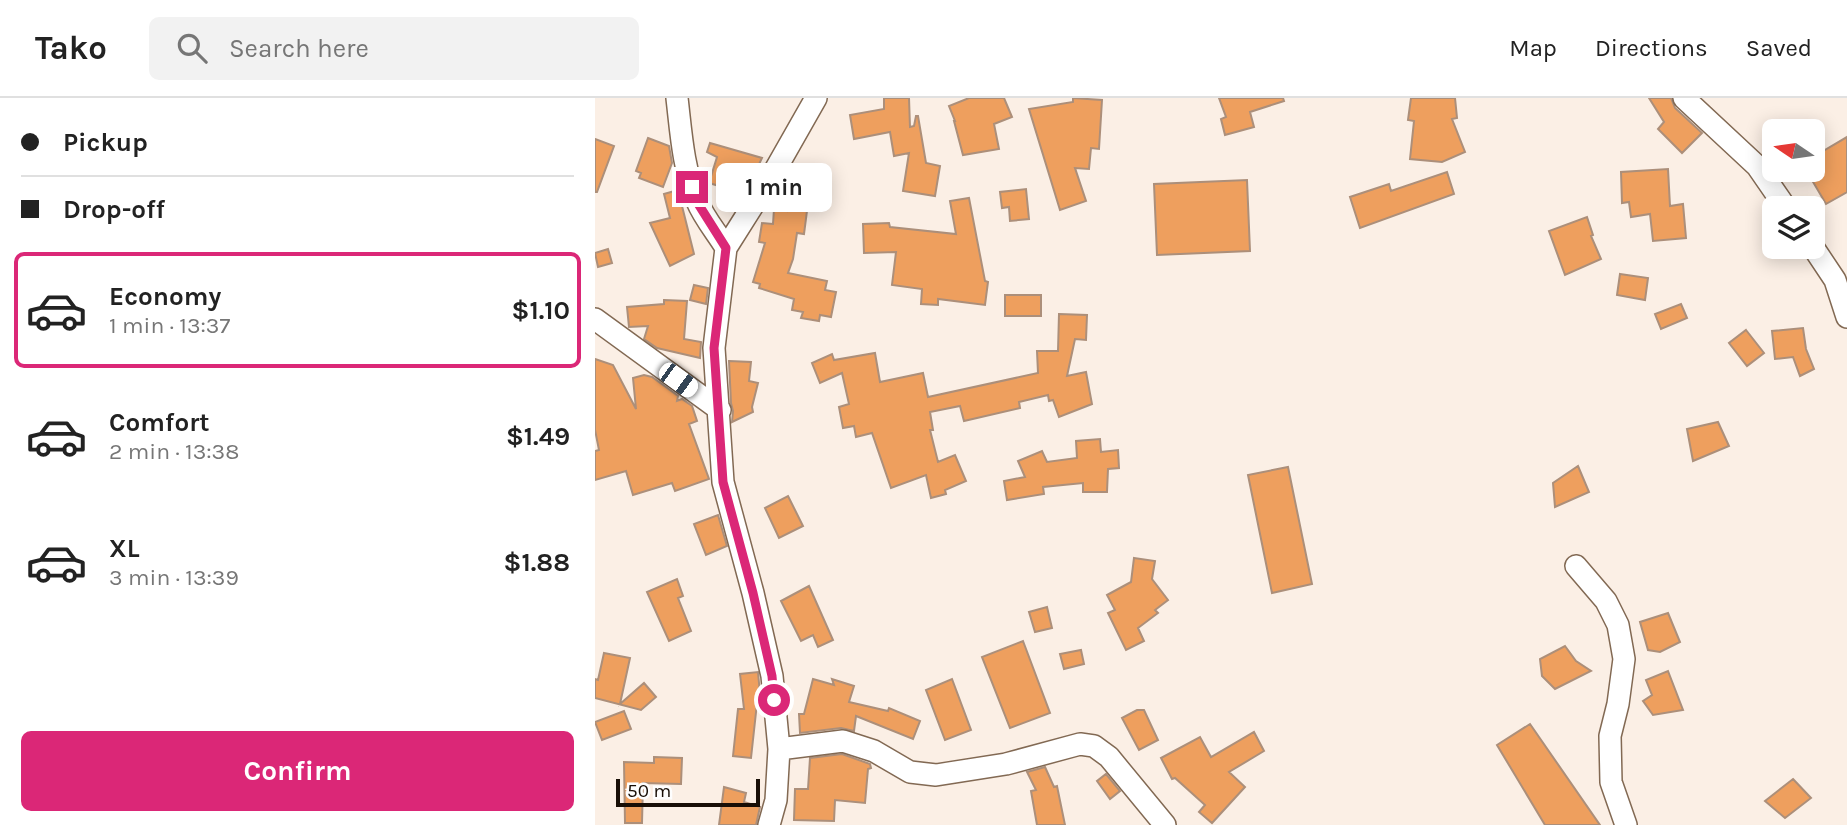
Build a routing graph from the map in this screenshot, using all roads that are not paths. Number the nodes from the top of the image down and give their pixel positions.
1 (677, 98) edge
2 (816, 98) edge
3 (1684, 98) edge
4 (1778, 196) edge
5 (726, 248) junction
6 (1824, 259) edge
7 (1841, 276) edge
8 (1847, 317) edge
9 (595, 319) edge
10 (720, 411) junction
11 (1576, 566) dead end
12 (779, 749) junction
13 (769, 825) edge
14 (1165, 825) edge
15 (1626, 825) edge

1 - 5 street
2 - 5 street
3 - 4 street
5 - 10 street
6 - 7 street
7 - 8 street
9 - 10 street
10 - 12 street
11 - 15 street
12 - 13 street
12 - 14 street

